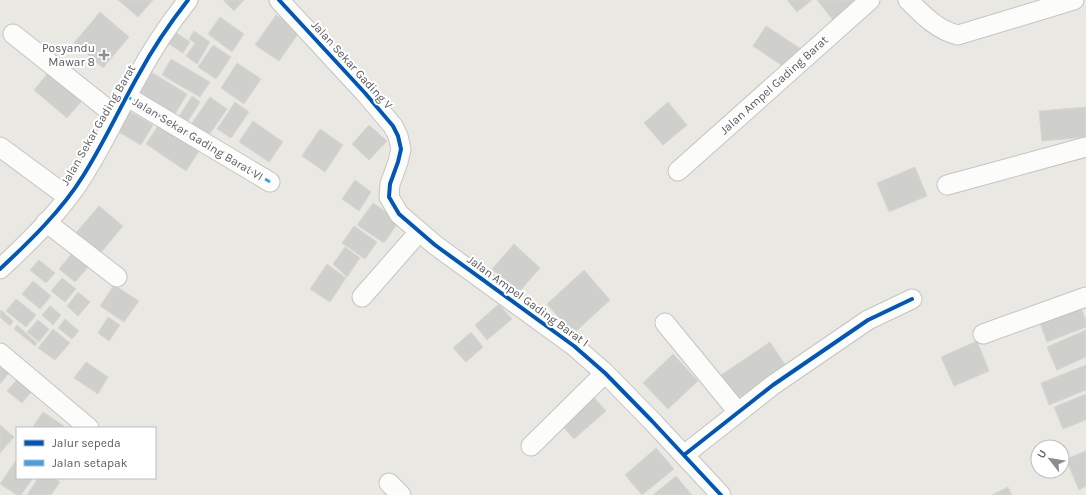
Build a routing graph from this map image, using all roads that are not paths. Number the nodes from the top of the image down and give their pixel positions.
1 (188, 0) edge
2 (279, 0) edge
3 (870, 0) edge
4 (908, 0) edge
5 (1074, 0) edge
6 (13, 34) dead end
7 (126, 96) junction
8 (116, 116) junction
9 (0, 147) edge
10 (1086, 147) edge
11 (678, 171) dead end
12 (270, 182) dead end
13 (947, 185) dead end
14 (68, 197) junction
15 (46, 222) junction
16 (419, 232) junction
17 (0, 269) edge
18 (117, 277) dead end
19 (362, 297) dead end
20 (1086, 297) edge
21 (912, 299) dead end
22 (665, 323) dead end
23 (983, 334) dead end
24 (0, 353) edge
25 (604, 373) junction
26 (738, 412) junction
27 (88, 427) edge
28 (531, 446) dead end
29 (684, 455) junction
30 (721, 495) edge

1 - 7 street, Jalan Sekar Gading Barat
2 - 16 street, Jalan Sekar Gading V
3 - 11 street, Jalan Ampel Gading Barat
4 - 5 street
6 - 8 street
7 - 8 street, Jalan Sekar Gading Barat
7 - 12 street, Jalan Sekar Gading Barat VI
8 - 14 street, Jalan Sekar Gading Barat
9 - 14 street
10 - 13 street
14 - 15 street, Jalan Sekar Gading Barat
15 - 17 street, Jalan Sekar Gading Barat
15 - 18 street
16 - 19 street
16 - 25 street, Jalan Ampel Gading Barat I
20 - 23 street
21 - 26 street
22 - 26 street
24 - 27 street
25 - 28 street
25 - 29 street, Jalan Ampel Gading Barat I
26 - 29 street
29 - 30 street, Jalan Ampel Gading Barat I

